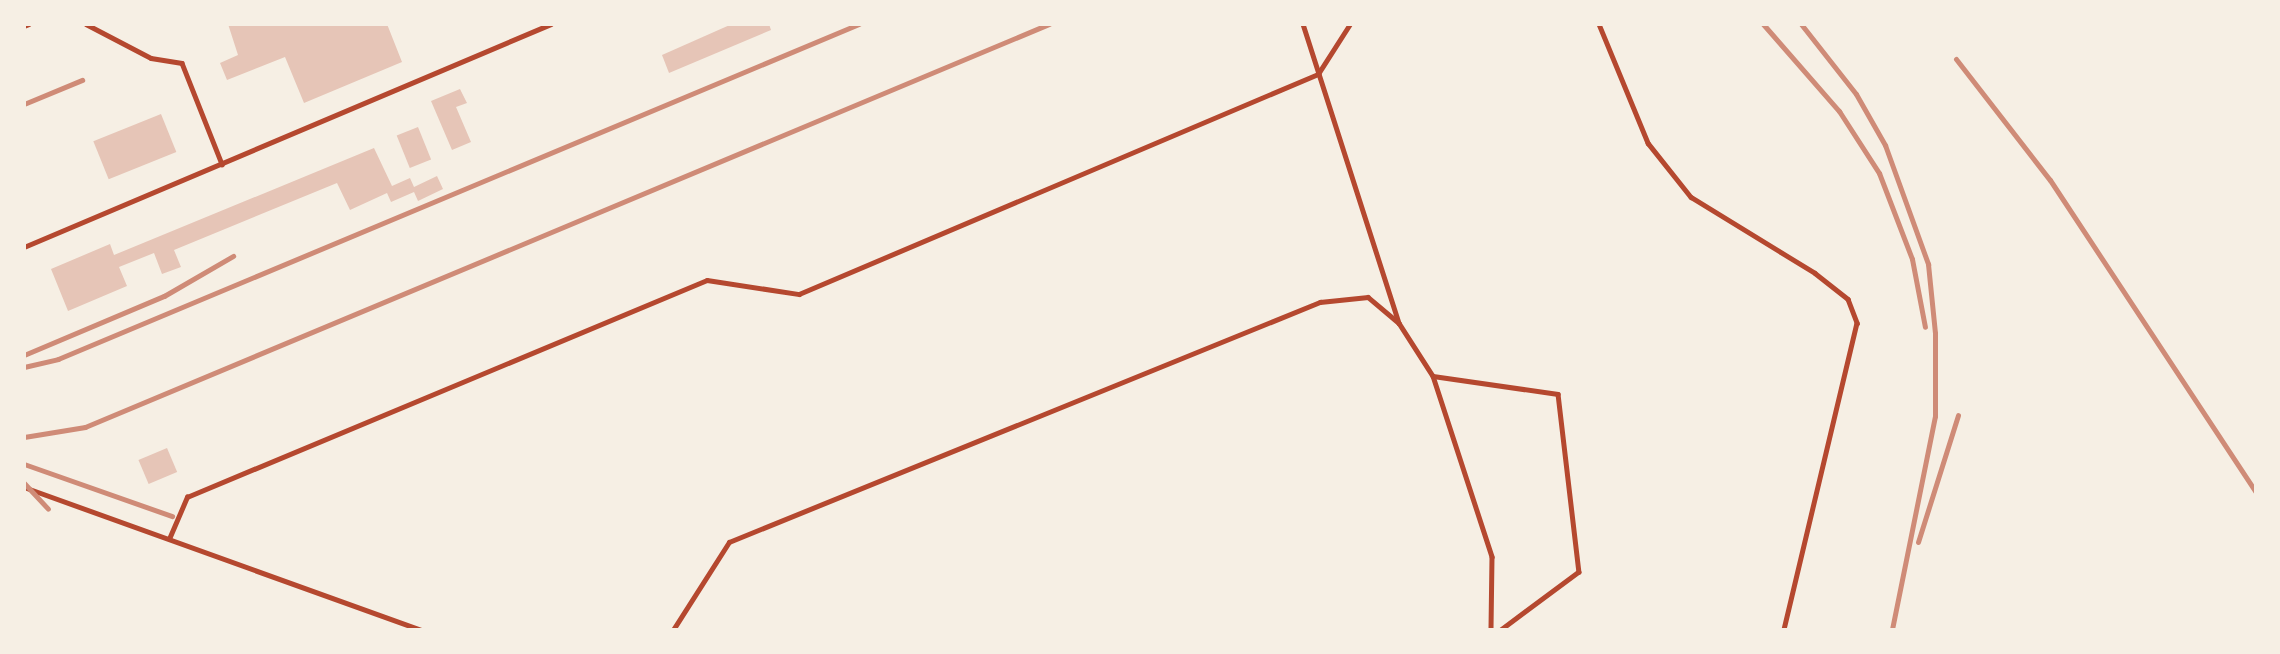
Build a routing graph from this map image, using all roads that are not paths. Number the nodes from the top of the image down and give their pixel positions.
1 (86, 24) edge
2 (551, 24) edge
3 (1303, 24) edge
4 (1350, 24) edge
5 (1599, 24) edge
6 (1318, 74) junction
7 (222, 164) junction
8 (24, 247) edge
9 (1399, 323) junction
10 (1433, 376) junction
11 (24, 487) edge
12 (169, 539) junction
13 (422, 629) edge
14 (673, 629) edge
15 (1491, 629) edge
16 (1501, 629) edge
17 (1784, 629) edge

1 - 7 lane
2 - 7 lane
3 - 6 lane
4 - 6 lane
5 - 17 lane
6 - 9 lane
6 - 12 lane
7 - 8 lane
9 - 10 lane
9 - 14 lane
10 - 15 lane
10 - 16 lane
11 - 12 lane
12 - 13 lane

